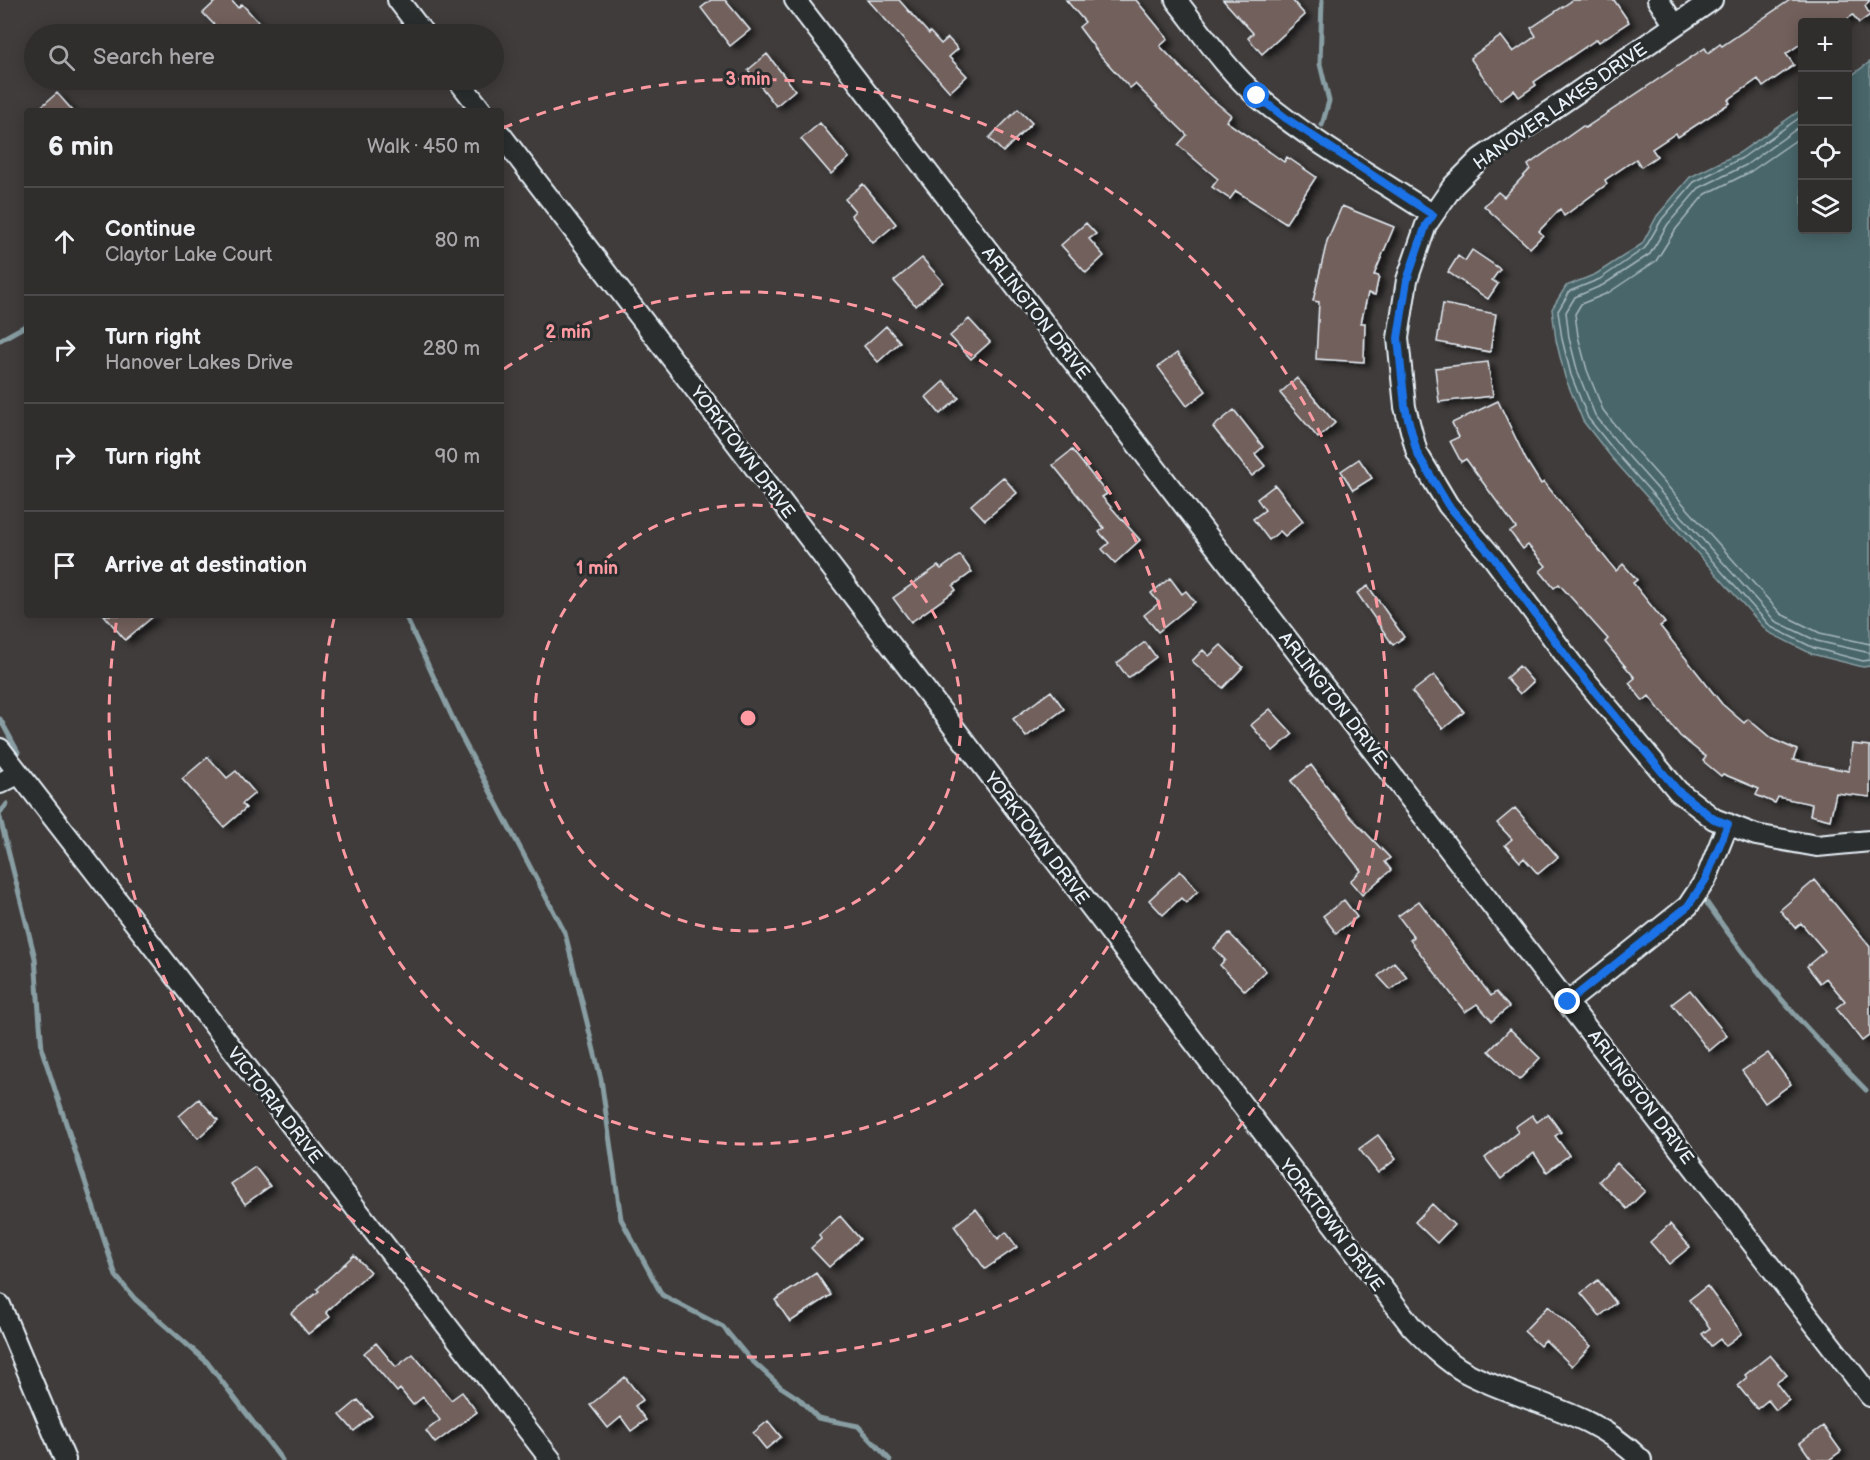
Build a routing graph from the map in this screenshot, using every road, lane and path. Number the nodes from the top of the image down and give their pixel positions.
1 (398, 0) edge
2 (795, 0) edge
3 (1176, 0) edge
4 (1658, 0) edge
5 (1712, 0) edge
6 (416, 24) edge
7 (1675, 25) junction
8 (466, 90) edge
9 (480, 108) edge
10 (504, 139) edge
11 (1433, 215) junction
12 (0, 749) edge
13 (9, 779) edge
14 (1728, 824) junction
15 (1870, 841) edge
16 (1568, 1002) junction
17 (0, 1305) edge
18 (1870, 1396) edge
19 (65, 1460) edge
20 (551, 1460) edge
21 (1641, 1460) edge

1 - 6 street
2 - 16 street, ARLINGTON DRIVE
3 - 11 street
4 - 7 street
5 - 7 street, HANOVER LAKES DRIVE
7 - 11 street, HANOVER LAKES DRIVE
8 - 9 street
10 - 21 street, YORKTOWN DRIVE
11 - 14 street, HANOVER LAKES DRIVE
12 - 13 street, VICTORIA DRIVE
13 - 20 street, VICTORIA DRIVE
14 - 15 street, HANOVER LAKES DRIVE
14 - 16 street
16 - 18 street, ARLINGTON DRIVE
17 - 19 street

